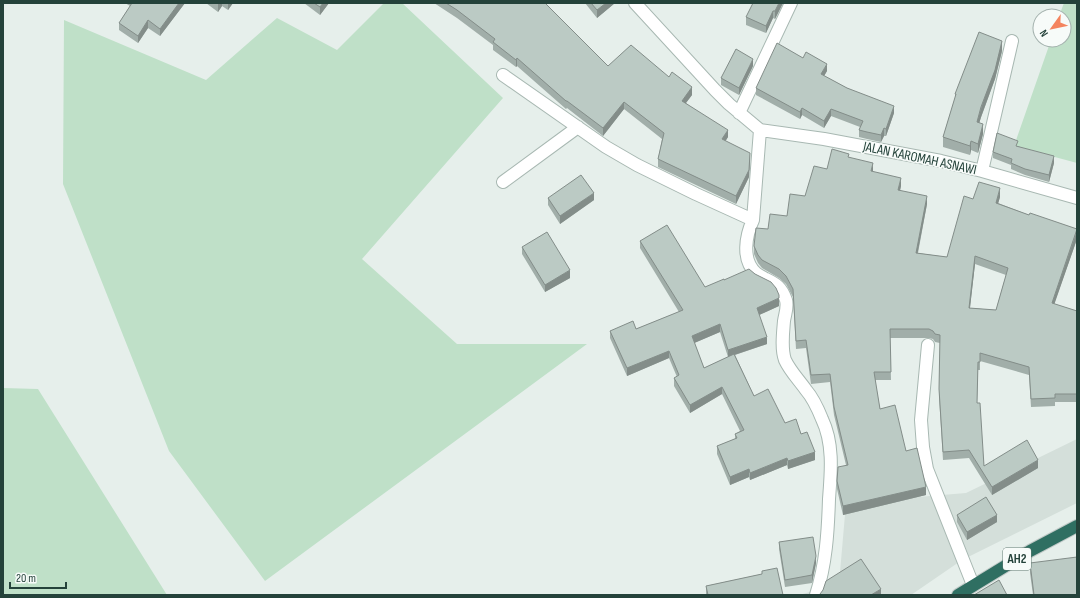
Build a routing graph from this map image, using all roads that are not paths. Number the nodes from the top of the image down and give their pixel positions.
1 (635, 3) edge
2 (791, 3) edge
3 (1012, 41) dead end
4 (503, 75) dead end
5 (739, 113) junction
6 (578, 127) junction
7 (760, 130) junction
8 (982, 171) junction
9 (503, 182) dead end
10 (1077, 198) edge
11 (753, 220) junction
12 (928, 345) dead end
13 (1077, 526) edge
14 (973, 585) junction
15 (816, 595) edge
16 (958, 595) edge

1 - 5 street
2 - 5 street
3 - 8 street
4 - 6 street
5 - 7 street
6 - 9 street
6 - 11 street
7 - 8 street, JALAN KAROMAH ASNAWI
7 - 11 street
8 - 10 street, JALAN KAROMAH ASNAWI
11 - 15 street
12 - 14 street
13 - 14 highway, AH2
14 - 16 highway, AH2

